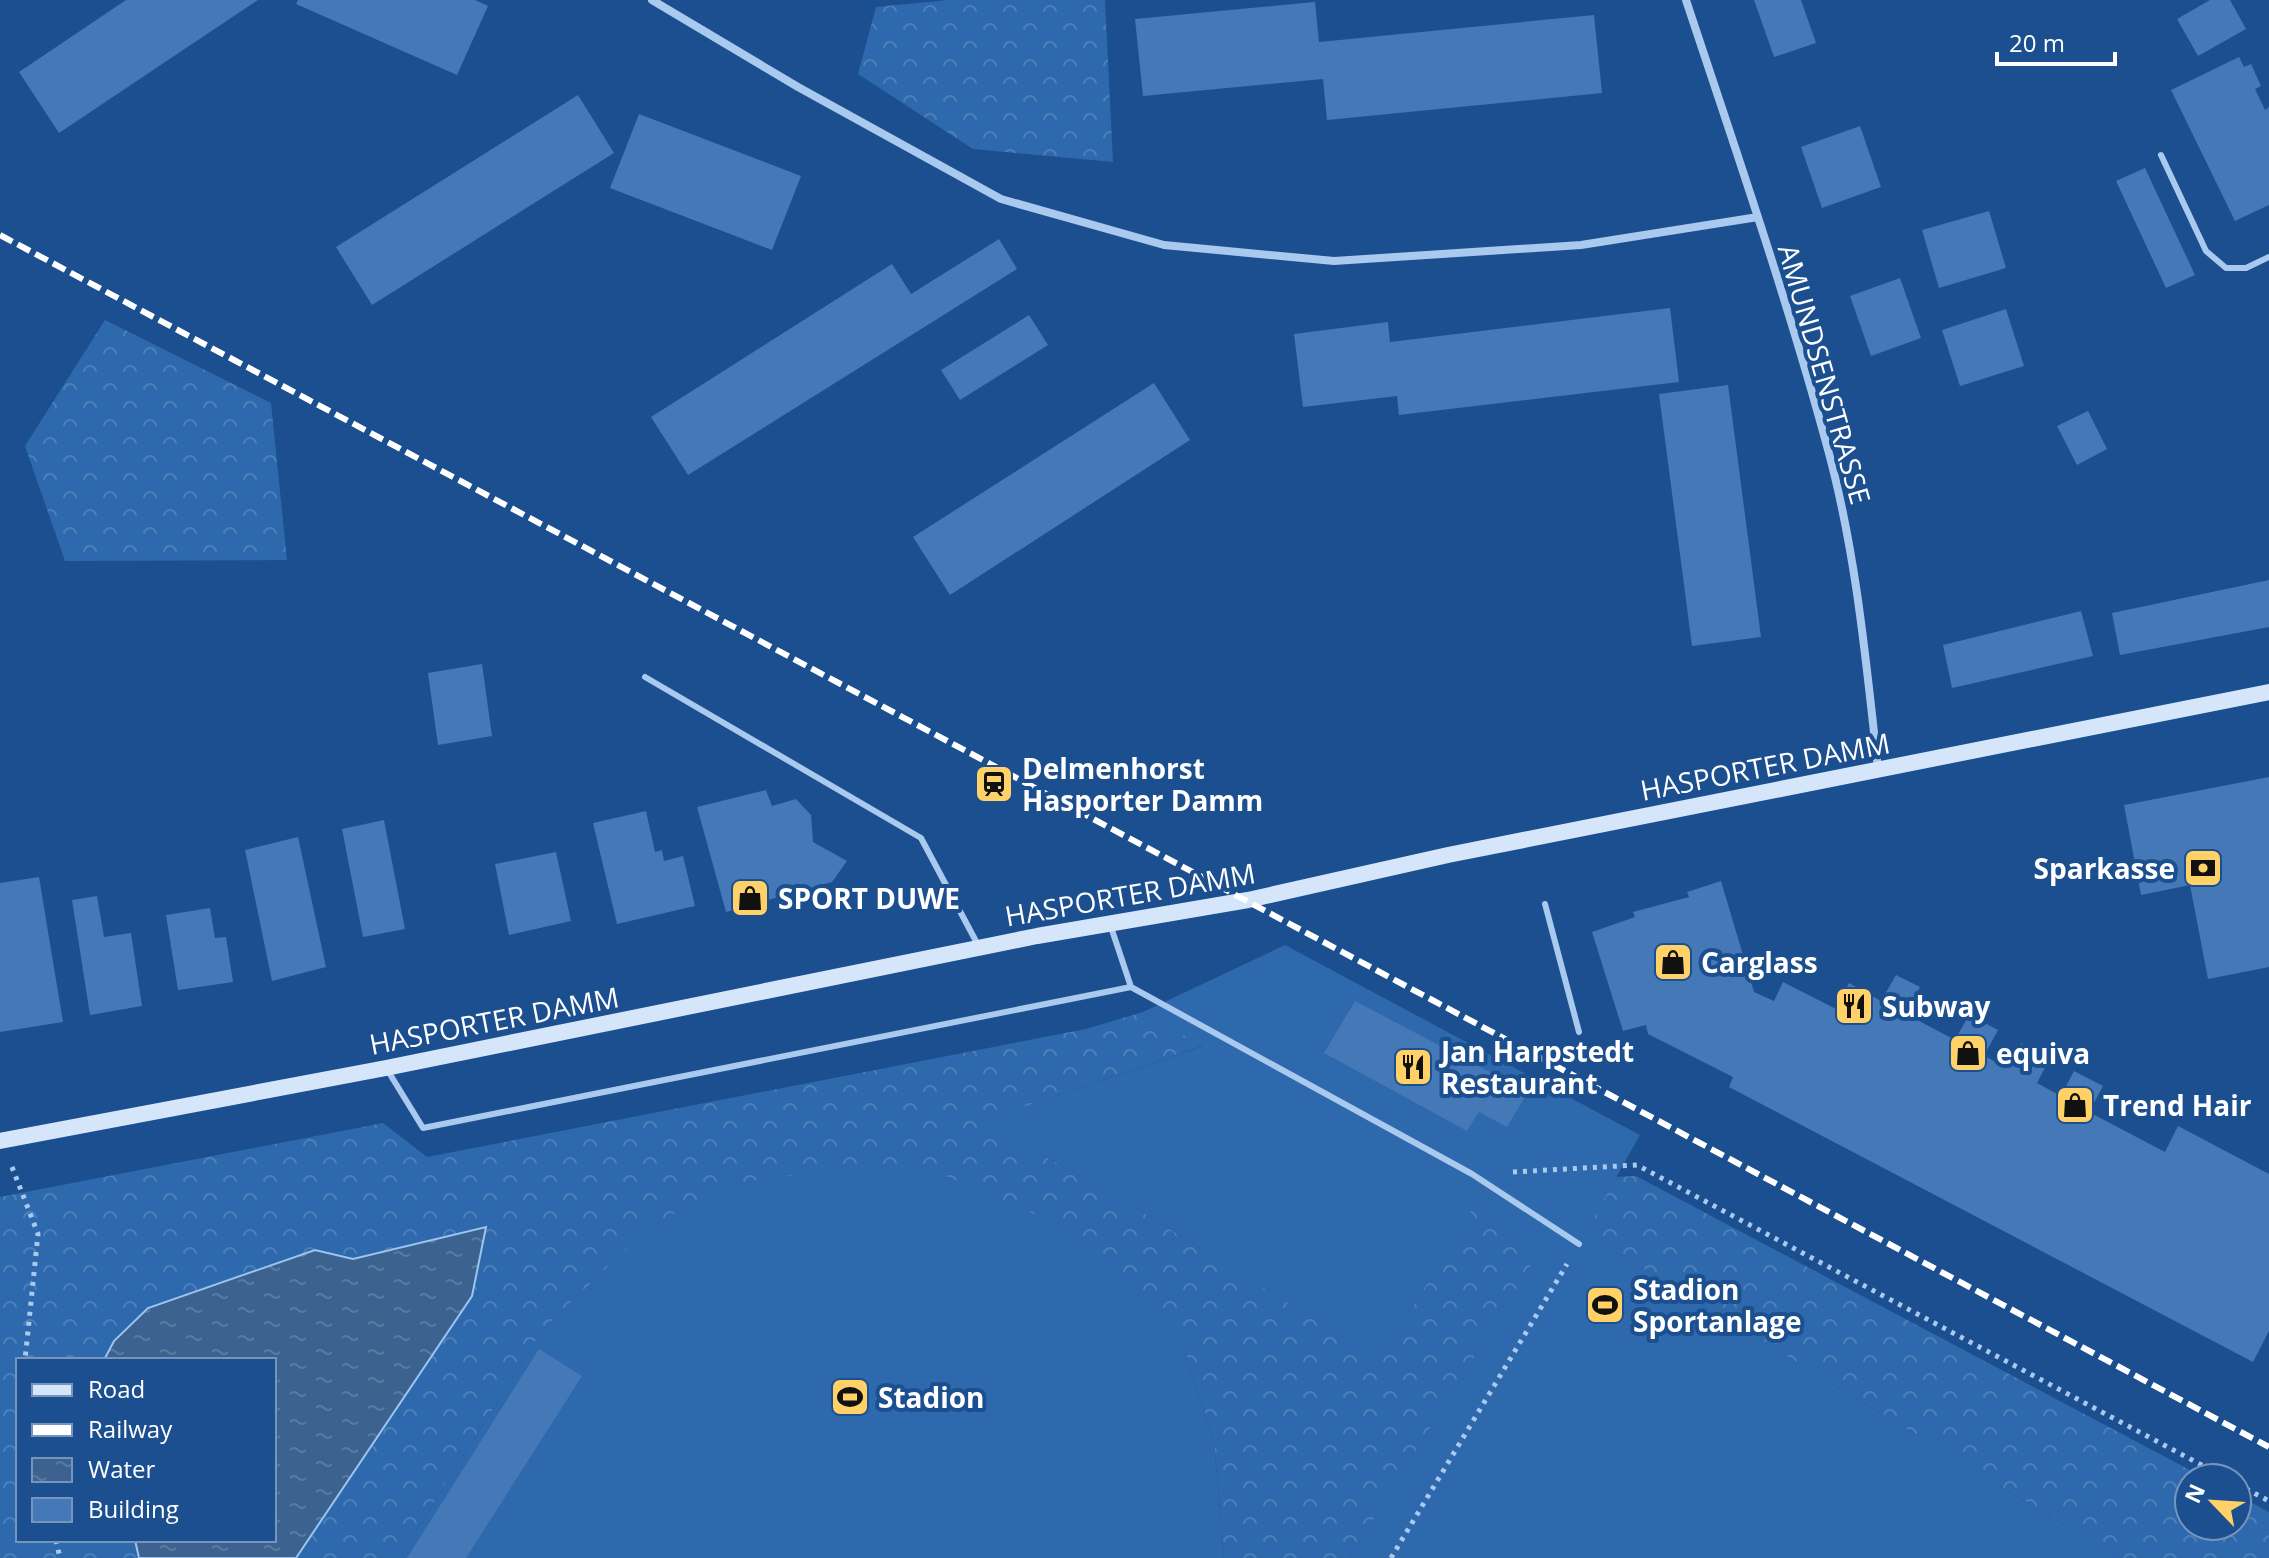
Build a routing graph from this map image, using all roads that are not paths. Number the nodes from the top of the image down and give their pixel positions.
1 (652, 0) edge
2 (1686, 0) edge
3 (2161, 155) dead end
4 (1758, 217) junction
5 (2269, 257) edge
6 (645, 677) dead end
7 (2269, 692) edge
8 (1878, 770) junction
9 (1545, 904) dead end
10 (1110, 923) junction
11 (980, 948) junction
12 (1131, 987) junction
13 (1579, 1032) dead end
14 (386, 1068) junction
15 (1, 1141) edge
16 (1579, 1244) road end

1 - 4 street
2 - 4 street, AMUNDSENSTRASSE
3 - 5 lane
4 - 8 street, AMUNDSENSTRASSE
6 - 11 lane
7 - 8 main road, HASPORTER DAMM
8 - 10 main road, HASPORTER DAMM
9 - 13 lane
10 - 11 main road, HASPORTER DAMM
10 - 12 lane
11 - 14 main road, HASPORTER DAMM
12 - 14 lane
12 - 16 lane
14 - 15 main road, HASPORTER DAMM

